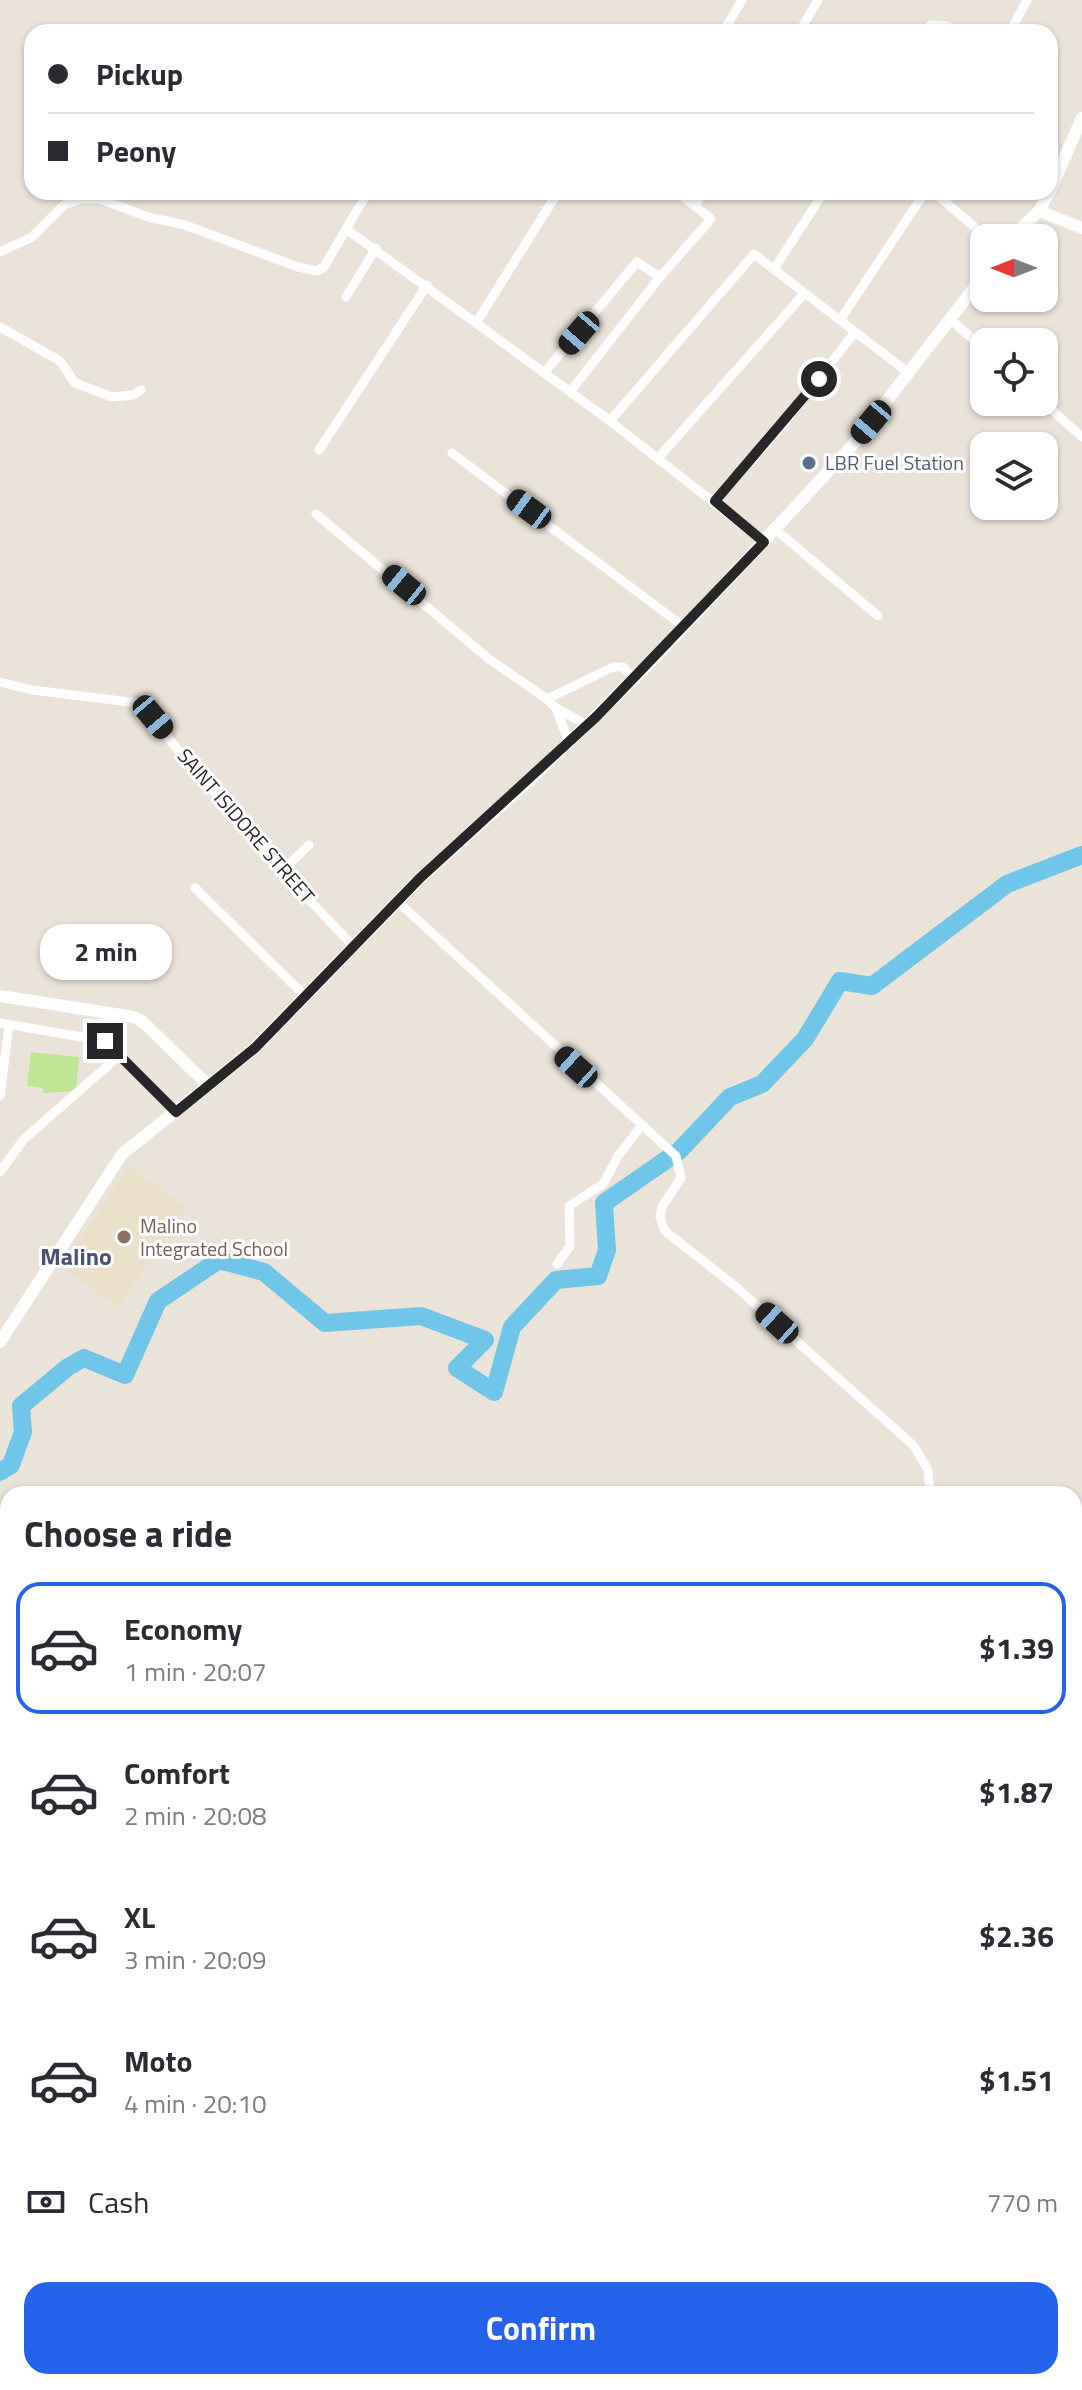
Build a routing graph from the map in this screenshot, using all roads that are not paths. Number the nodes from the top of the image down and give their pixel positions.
1 (742, 0) edge
2 (818, 0) edge
3 (1027, 0) edge
4 (728, 24) edge
5 (804, 24) edge
6 (1014, 24) edge
7 (1082, 118) edge
8 (1058, 173) edge
9 (78, 200) edge
10 (103, 200) edge
11 (363, 200) edge
12 (553, 200) edge
13 (690, 200) edge
14 (698, 200) edge
15 (819, 200) edge
16 (920, 200) edge
17 (943, 200) edge
18 (1045, 200) edge
19 (696, 204) junction
20 (1039, 211) junction
21 (971, 224) edge
22 (1026, 224) edge
23 (1082, 228) edge
24 (346, 229) junction
25 (376, 248) junction
26 (0, 252) edge
27 (774, 269) junction
28 (660, 277) junction
29 (427, 285) junction
30 (970, 294) edge
31 (803, 295) junction
32 (346, 297) dead end
33 (840, 320) junction
34 (951, 320) junction
35 (476, 323) junction
36 (0, 327) edge
37 (855, 332) junction
38 (970, 337) edge
39 (544, 373) junction
40 (910, 374) junction
41 (141, 390) dead end
42 (570, 392) junction
43 (1058, 415) edge
44 (610, 421) junction
45 (1082, 437) edge
46 (319, 450) dead end
47 (452, 453) dead end
48 (659, 457) junction
49 (715, 501) junction
50 (316, 514) dead end
51 (775, 529) junction
52 (764, 542) junction
53 (878, 616) dead end
54 (684, 627) junction
55 (634, 679) junction
56 (0, 682) edge
57 (547, 699) junction
58 (556, 708) junction
59 (587, 725) junction
60 (569, 743) junction
61 (309, 845) dead end
62 (282, 871) junction
63 (195, 888) dead end
64 (397, 901) junction
65 (353, 946) junction
66 (0, 996) edge
67 (305, 996) junction
68 (5, 1024) edge
69 (120, 1055) junction
70 (209, 1086) junction
71 (0, 1096) edge
72 (176, 1112) junction
73 (642, 1125) junction
74 (1, 1167) edge
75 (557, 1264) dead end
76 (0, 1342) edge
77 (929, 1486) edge

1 - 4 street
2 - 5 street
3 - 6 street
7 - 8 street
9 - 26 street
10 - 24 street
11 - 24 street
12 - 35 street
13 - 19 street
14 - 19 street
15 - 27 street
16 - 33 street
17 - 21 street
18 - 20 street
19 - 28 street
20 - 22 street
20 - 23 street
24 - 25 street
25 - 29 street
25 - 32 street
27 - 31 street
27 - 44 street
28 - 39 street
28 - 42 street
29 - 35 street
29 - 46 street
30 - 34 street
31 - 33 street
31 - 48 street
33 - 37 street
34 - 38 street
34 - 40 street
35 - 39 street
36 - 41 street
37 - 40 street
37 - 49 street
39 - 42 street
40 - 51 street
42 - 44 street
43 - 45 street
44 - 48 street
47 - 54 street
48 - 49 street
49 - 52 street
50 - 57 street
51 - 52 street
51 - 53 street
52 - 54 street
54 - 55 street
55 - 57 street
55 - 59 street
56 - 62 street, SAINT ISIDORE STREET
57 - 58 street
58 - 59 street
58 - 60 street
59 - 60 street
60 - 64 street
61 - 62 street
62 - 65 street, SAINT ISIDORE STREET
63 - 67 street
64 - 65 street
64 - 73 street
65 - 67 street
66 - 70 street
67 - 70 street
68 - 69 street
68 - 71 street
69 - 72 street
69 - 74 street
70 - 72 street
72 - 76 street
73 - 75 street
73 - 77 street

